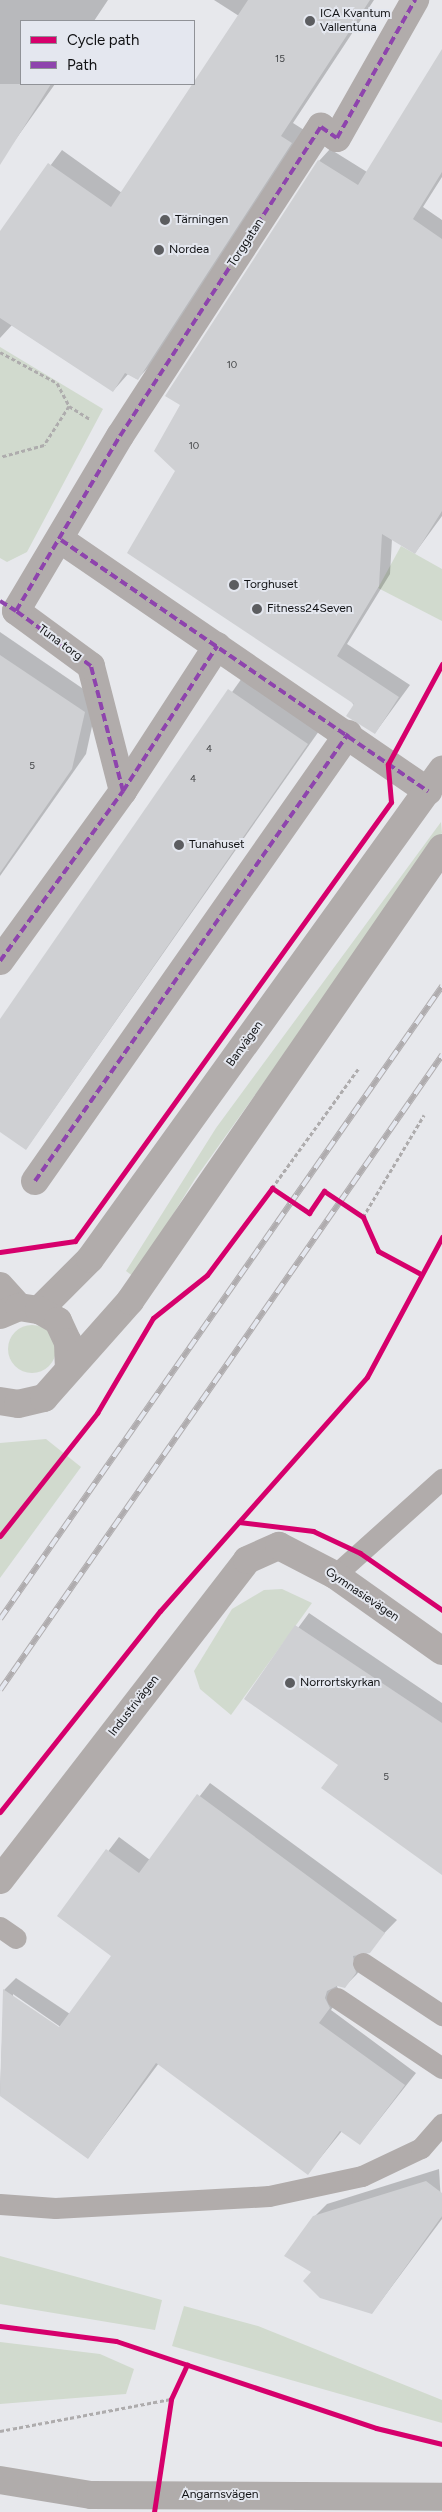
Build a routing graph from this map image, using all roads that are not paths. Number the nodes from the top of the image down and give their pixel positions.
1 (415, 0) edge
2 (78, 511) joint
3 (61, 540) junction
4 (8, 606) edge
5 (217, 646) junction
6 (348, 734) junction
7 (435, 781) edge
8 (123, 791) junction
9 (442, 848) edge
10 (0, 961) edge
11 (35, 1181) dead end
12 (0, 1286) edge
13 (19, 1311) edge
14 (69, 1366) junction
15 (0, 1401) edge
16 (442, 1479) edge
17 (279, 1546) joint
18 (335, 1575) junction
19 (442, 1651) edge
20 (0, 1880) edge
21 (363, 1963) dead end
22 (337, 1998) dead end
23 (442, 2015) edge
24 (442, 2068) edge
25 (442, 2124) edge
26 (0, 2204) edge
27 (0, 2480) edge
28 (442, 2497) edge

1 - 2 street, Torggatan
2 - 3 street, Tuna torg
3 - 4 street, Tuna torg
3 - 5 street
4 - 8 street, Tuna torg
5 - 6 street
5 - 8 street
6 - 7 street
6 - 11 street
7 - 13 street, Banvägen
8 - 10 street
9 - 14 street
12 - 13 street
13 - 14 street
14 - 15 street
16 - 18 lane
17 - 18 street, Gymnasievägen
17 - 20 street, Industrivägen
18 - 19 street, Gymnasievägen
21 - 23 lane
22 - 24 lane
25 - 26 lane
27 - 28 main road, Angarnsvägen

